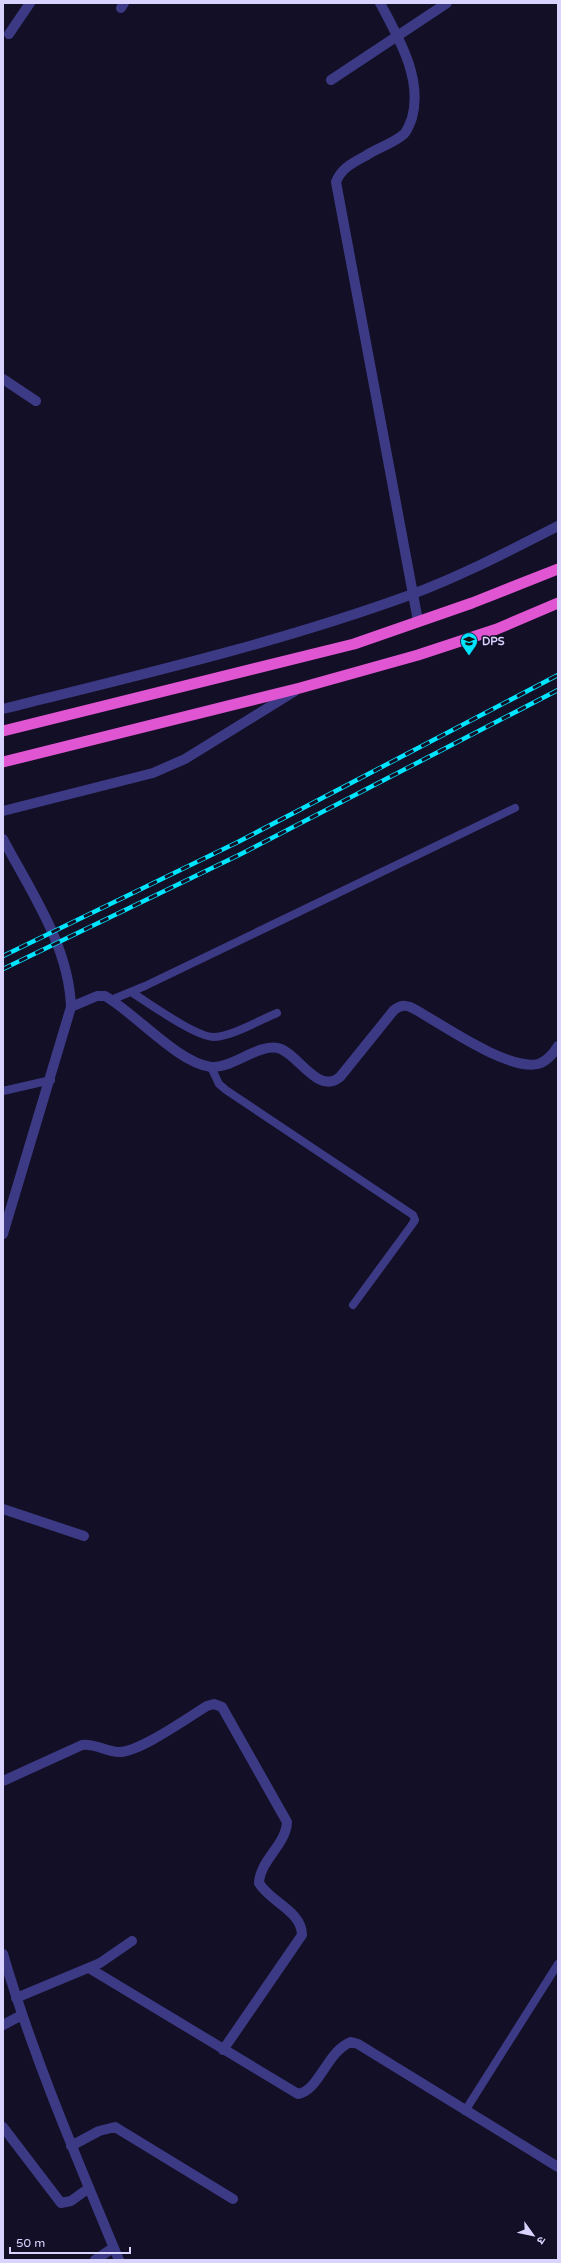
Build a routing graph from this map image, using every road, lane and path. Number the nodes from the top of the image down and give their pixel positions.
1 (30, 3) edge
2 (380, 3) edge
3 (447, 3) edge
4 (9, 34) dead end
5 (397, 36) junction
6 (331, 80) dead end
7 (3, 379) edge
8 (36, 401) dead end
9 (558, 526) edge
10 (558, 569) edge
11 (411, 594) junction
12 (558, 603) edge
13 (418, 620) junction
14 (300, 688) junction
15 (3, 710) edge
16 (3, 731) edge
17 (3, 762) edge
18 (515, 808) dead end
19 (3, 811) edge
20 (3, 839) edge
21 (131, 992) junction
22 (111, 1000) junction
23 (71, 1007) junction
24 (277, 1013) dead end
25 (558, 1046) edge
26 (211, 1067) junction
27 (51, 1080) junction
28 (3, 1092) edge
29 (3, 1234) edge
30 (353, 1305) dead end
31 (3, 1509) edge
32 (84, 1536) dead end
33 (3, 1781) edge
34 (132, 1941) dead end
35 (3, 1954) edge
36 (558, 1964) edge
37 (89, 1968) junction
38 (16, 1998) junction
39 (22, 2015) junction
40 (3, 2025) edge
41 (223, 2050) junction
42 (465, 2111) junction
43 (3, 2127) edge
44 (71, 2146) junction
45 (558, 2167) edge
46 (89, 2188) junction
47 (233, 2199) dead end
48 (113, 2248) junction
49 (95, 2260) edge
50 (119, 2260) edge

1 - 4 street
2 - 5 street
3 - 5 street
5 - 6 street
5 - 11 street
7 - 8 street
9 - 11 street
10 - 13 highway
11 - 13 street
11 - 15 street
12 - 14 highway
13 - 16 highway
14 - 17 highway
14 - 19 street
18 - 21 lane
20 - 23 street
21 - 22 lane
21 - 24 lane
22 - 23 street
22 - 26 street
23 - 27 street
25 - 26 street
26 - 30 lane
27 - 28 lane
27 - 29 street
31 - 32 street
33 - 41 street
34 - 37 street
35 - 38 street
36 - 42 lane
37 - 38 street
37 - 41 street
38 - 39 street
39 - 40 street
39 - 44 street
41 - 42 street
42 - 45 street
43 - 46 street
44 - 46 street
44 - 47 street
46 - 48 street
48 - 49 street
48 - 50 street

